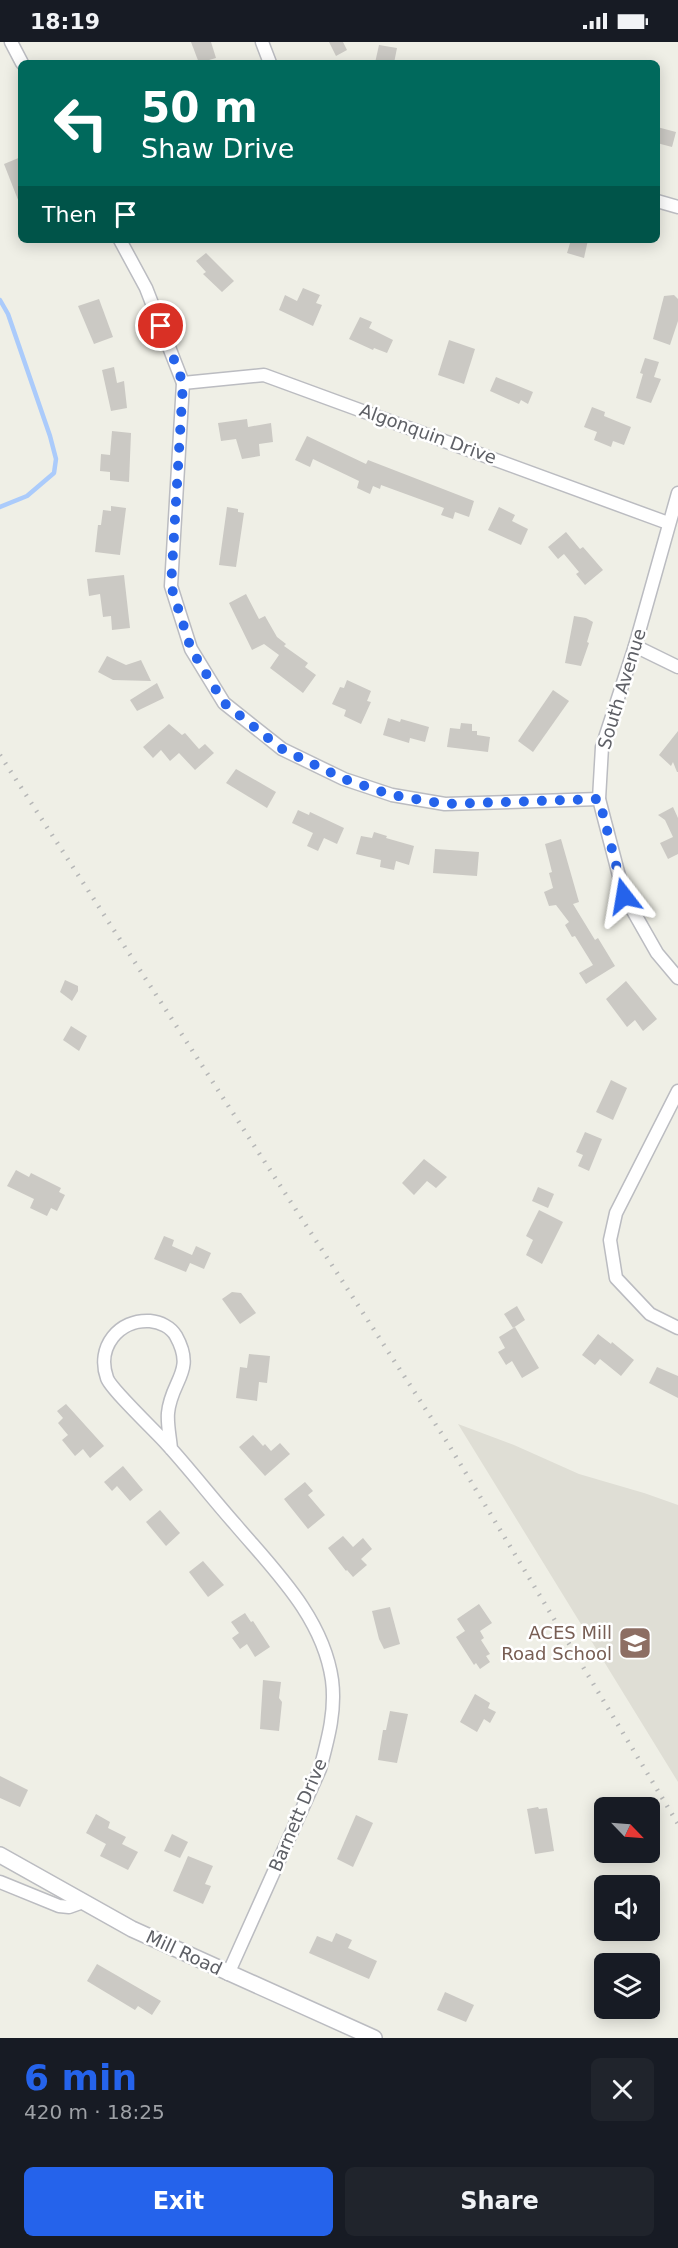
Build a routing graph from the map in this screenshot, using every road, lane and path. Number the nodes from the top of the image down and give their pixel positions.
1 (11, 42) edge
2 (262, 42) edge
3 (20, 60) edge
4 (269, 60) edge
5 (660, 202) edge
6 (678, 207) edge
7 (122, 243) edge
8 (183, 383) junction
9 (678, 493) edge
10 (668, 523) junction
11 (635, 646) junction
12 (678, 667) edge
13 (599, 799) junction
14 (678, 978) edge
15 (678, 1091) edge
16 (678, 1328) edge
17 (171, 1449) junction
18 (0, 1855) edge
19 (0, 1882) edge
20 (83, 1902) junction
21 (228, 1974) junction
22 (374, 2038) edge

1 - 3 street
2 - 4 street
5 - 6 street
7 - 8 street
8 - 10 street, Algonquin Drive
8 - 13 street
9 - 10 street, South Avenue
10 - 11 street, South Avenue
11 - 12 street
11 - 13 street, South Avenue
13 - 14 street, South Avenue
15 - 16 street
17 - 17 street, Barnett Drive
17 - 21 street, Barnett Drive
18 - 20 street, Mill Road
19 - 20 street
20 - 21 street, Mill Road
21 - 22 street, Mill Road

